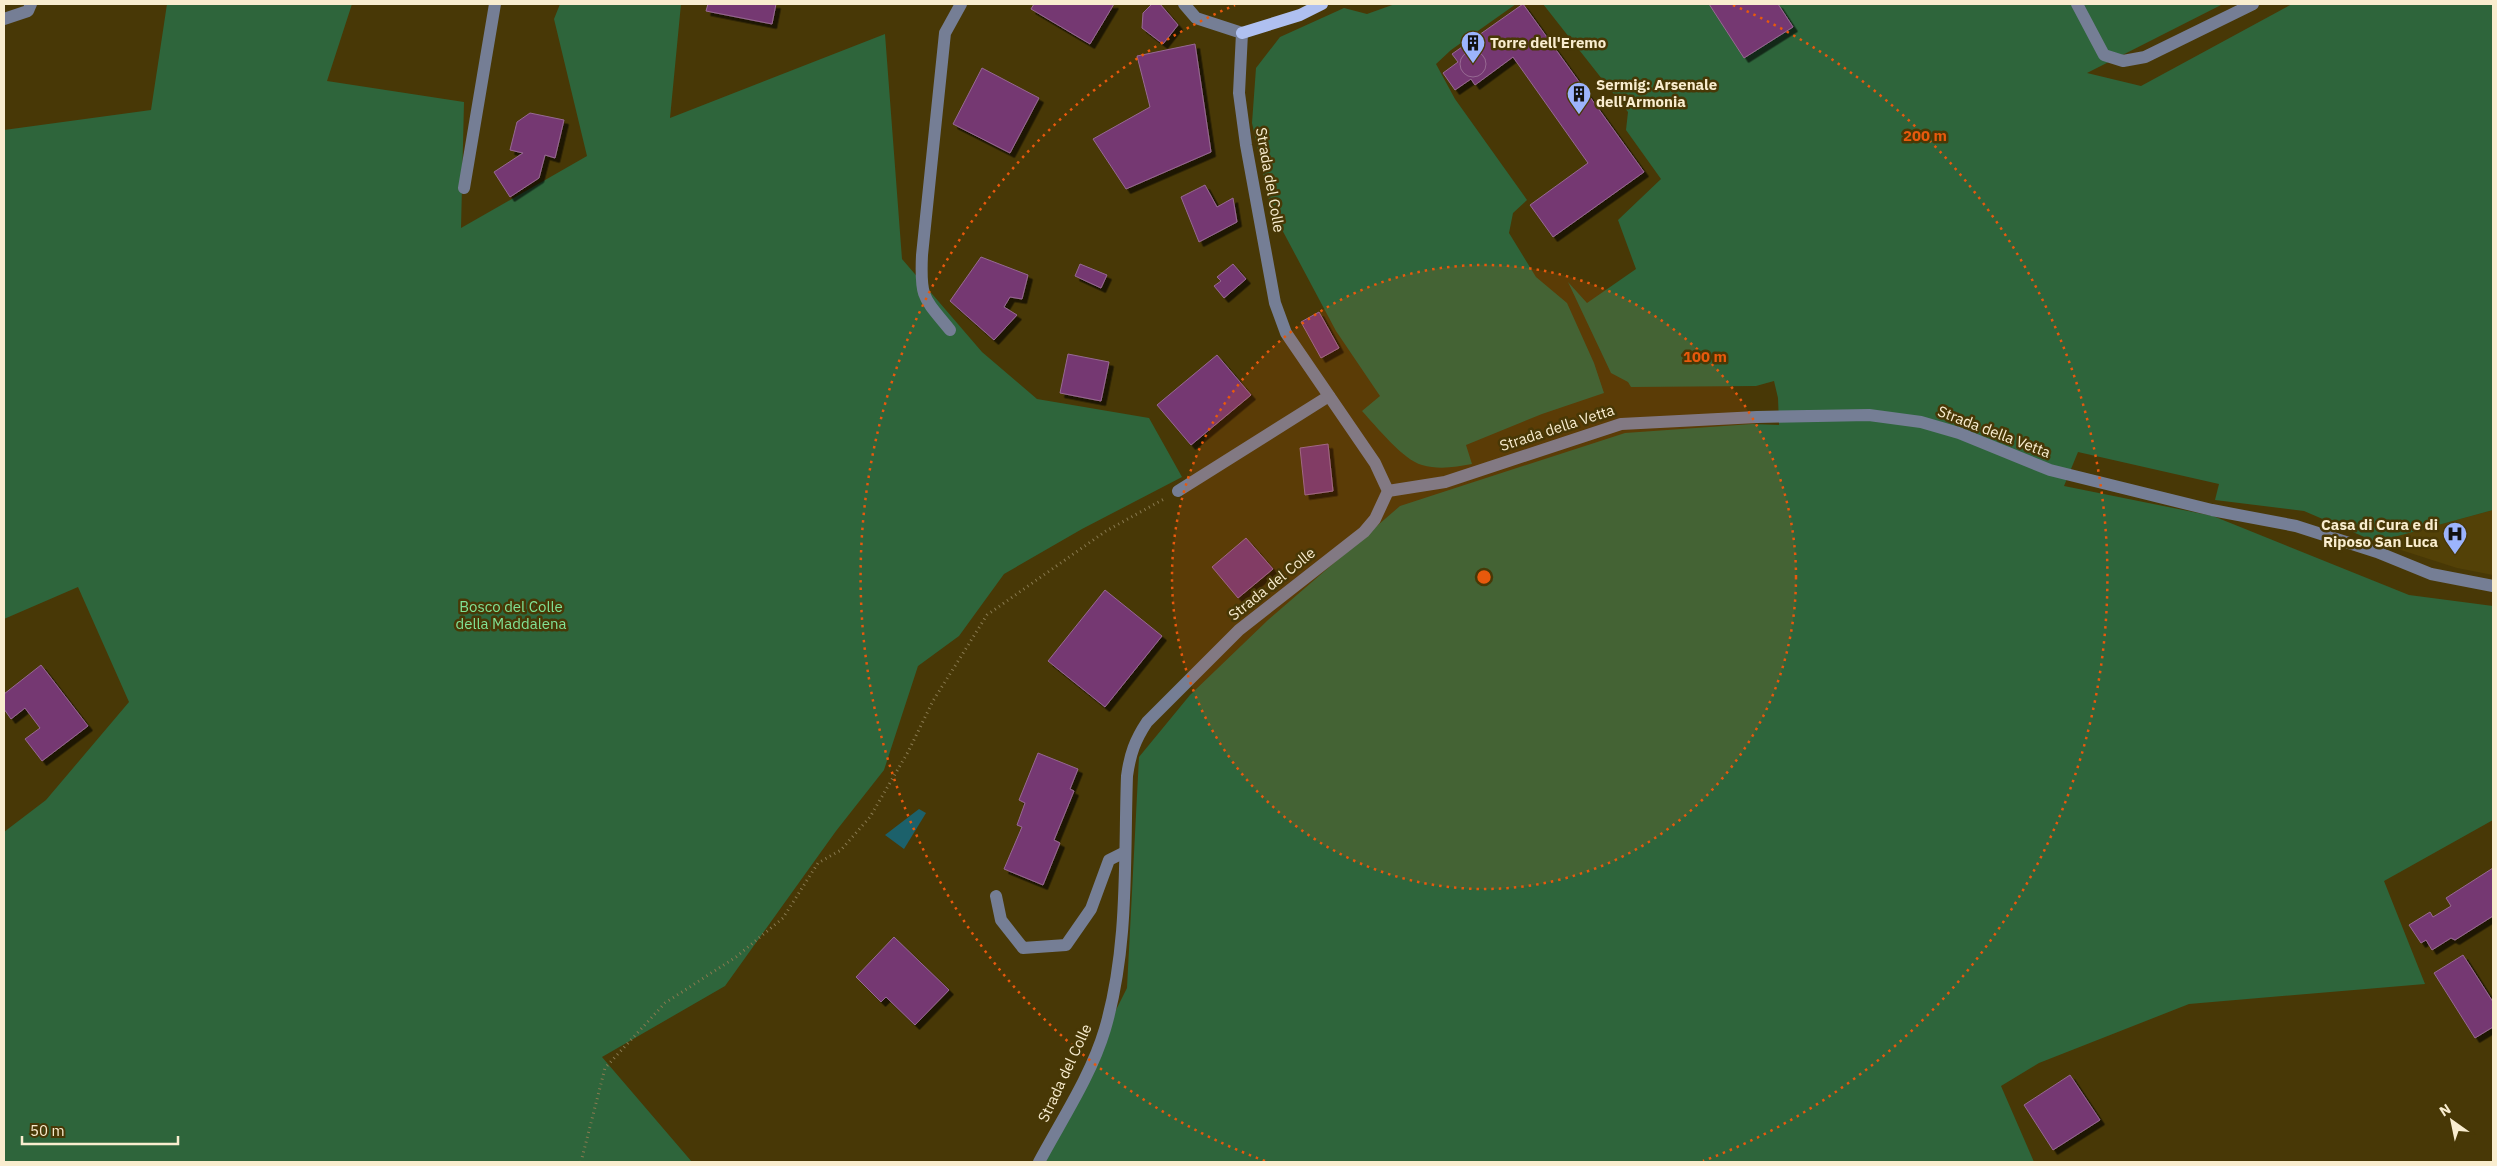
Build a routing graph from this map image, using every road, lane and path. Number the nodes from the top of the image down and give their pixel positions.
1 (31, 4) edge
2 (495, 4) edge
3 (961, 4) edge
4 (1184, 4) edge
5 (1322, 4) edge
6 (2077, 4) edge
7 (2253, 4) edge
8 (4, 19) edge
9 (1242, 33) junction
10 (464, 188) dead end
11 (950, 330) dead end
12 (1329, 396) junction
13 (1178, 490) joint
14 (1388, 491) junction
15 (2493, 586) edge
16 (1125, 852) junction
17 (996, 896) dead end
18 (581, 1162) edge
19 (1039, 1162) edge

1 - 8 street
2 - 10 street
3 - 11 street
4 - 9 street
5 - 9 main road
6 - 7 street
9 - 12 street, Strada del Colle
12 - 13 street
12 - 14 street, Strada del Colle
13 - 18 path
14 - 15 street, Strada della Vetta
14 - 16 street, Strada del Colle
16 - 17 street
16 - 19 street, Strada del Colle

